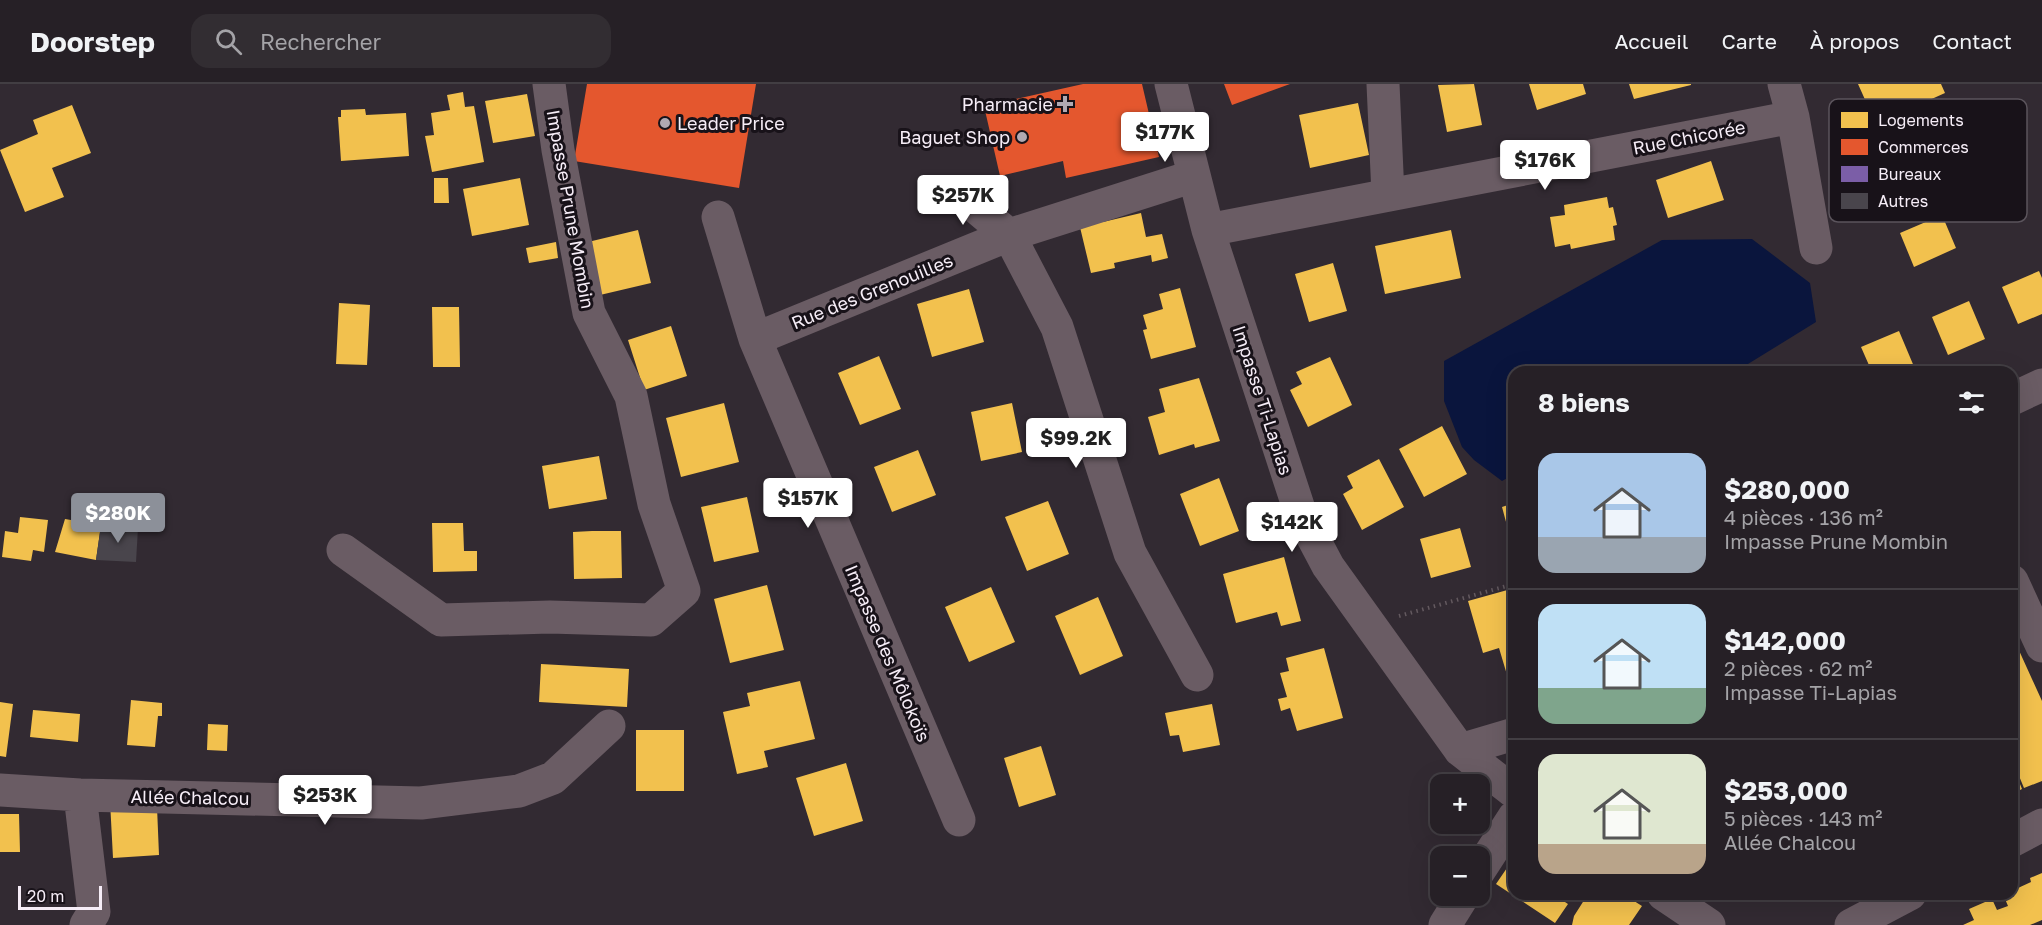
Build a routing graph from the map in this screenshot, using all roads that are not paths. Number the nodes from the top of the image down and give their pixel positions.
1 (549, 84) edge
2 (1172, 84) edge
3 (1383, 84) edge
4 (1784, 84) edge
5 (1793, 117) junction
6 (1194, 176) junction
7 (1388, 195) junction
8 (972, 204) dead end
9 (718, 217) dead end
10 (1208, 230) junction
11 (1009, 235) junction
12 (1816, 248) dead end
13 (755, 339) junction
14 (2042, 385) edge
15 (2018, 396) edge
16 (343, 550) dead end
17 (2018, 594) edge
18 (2042, 646) edge
19 (1197, 675) dead end
20 (609, 726) dead end
21 (1508, 736) edge
22 (1460, 750) junction
23 (1508, 787) edge
24 (0, 790) edge
25 (80, 795) junction
26 (959, 820) dead end
27 (2042, 825) edge
28 (1508, 826) edge
29 (2018, 838) edge
30 (1490, 854) edge
31 (1672, 900) edge
32 (1899, 900) edge
33 (1457, 906) edge
34 (86, 925) edge
35 (1445, 925) edge
36 (1709, 925) edge
37 (1851, 925) edge

1 - 16 street, Impasse Prune Mombin
2 - 6 street, Impasse Ti-Lapias
3 - 7 street
4 - 5 street
5 - 7 street, Rue Chicorée
5 - 12 street
6 - 10 street, Impasse Ti-Lapias
6 - 11 street, Rue des Grenouilles
7 - 10 street, Rue Chicorée
8 - 11 street
9 - 13 street, Impasse des Môlokoïs
10 - 22 street, Impasse Ti-Lapias
11 - 13 street, Rue des Grenouilles
11 - 19 street
13 - 26 street, Impasse des Môlokoïs
14 - 15 street
17 - 18 street
20 - 25 street, Allée Chalcou
21 - 22 street
22 - 23 street, Impasse Ti-Lapias
24 - 25 street, Allée Chalcou
25 - 34 street
27 - 29 street
28 - 30 street
31 - 36 street
32 - 37 street
33 - 35 street

